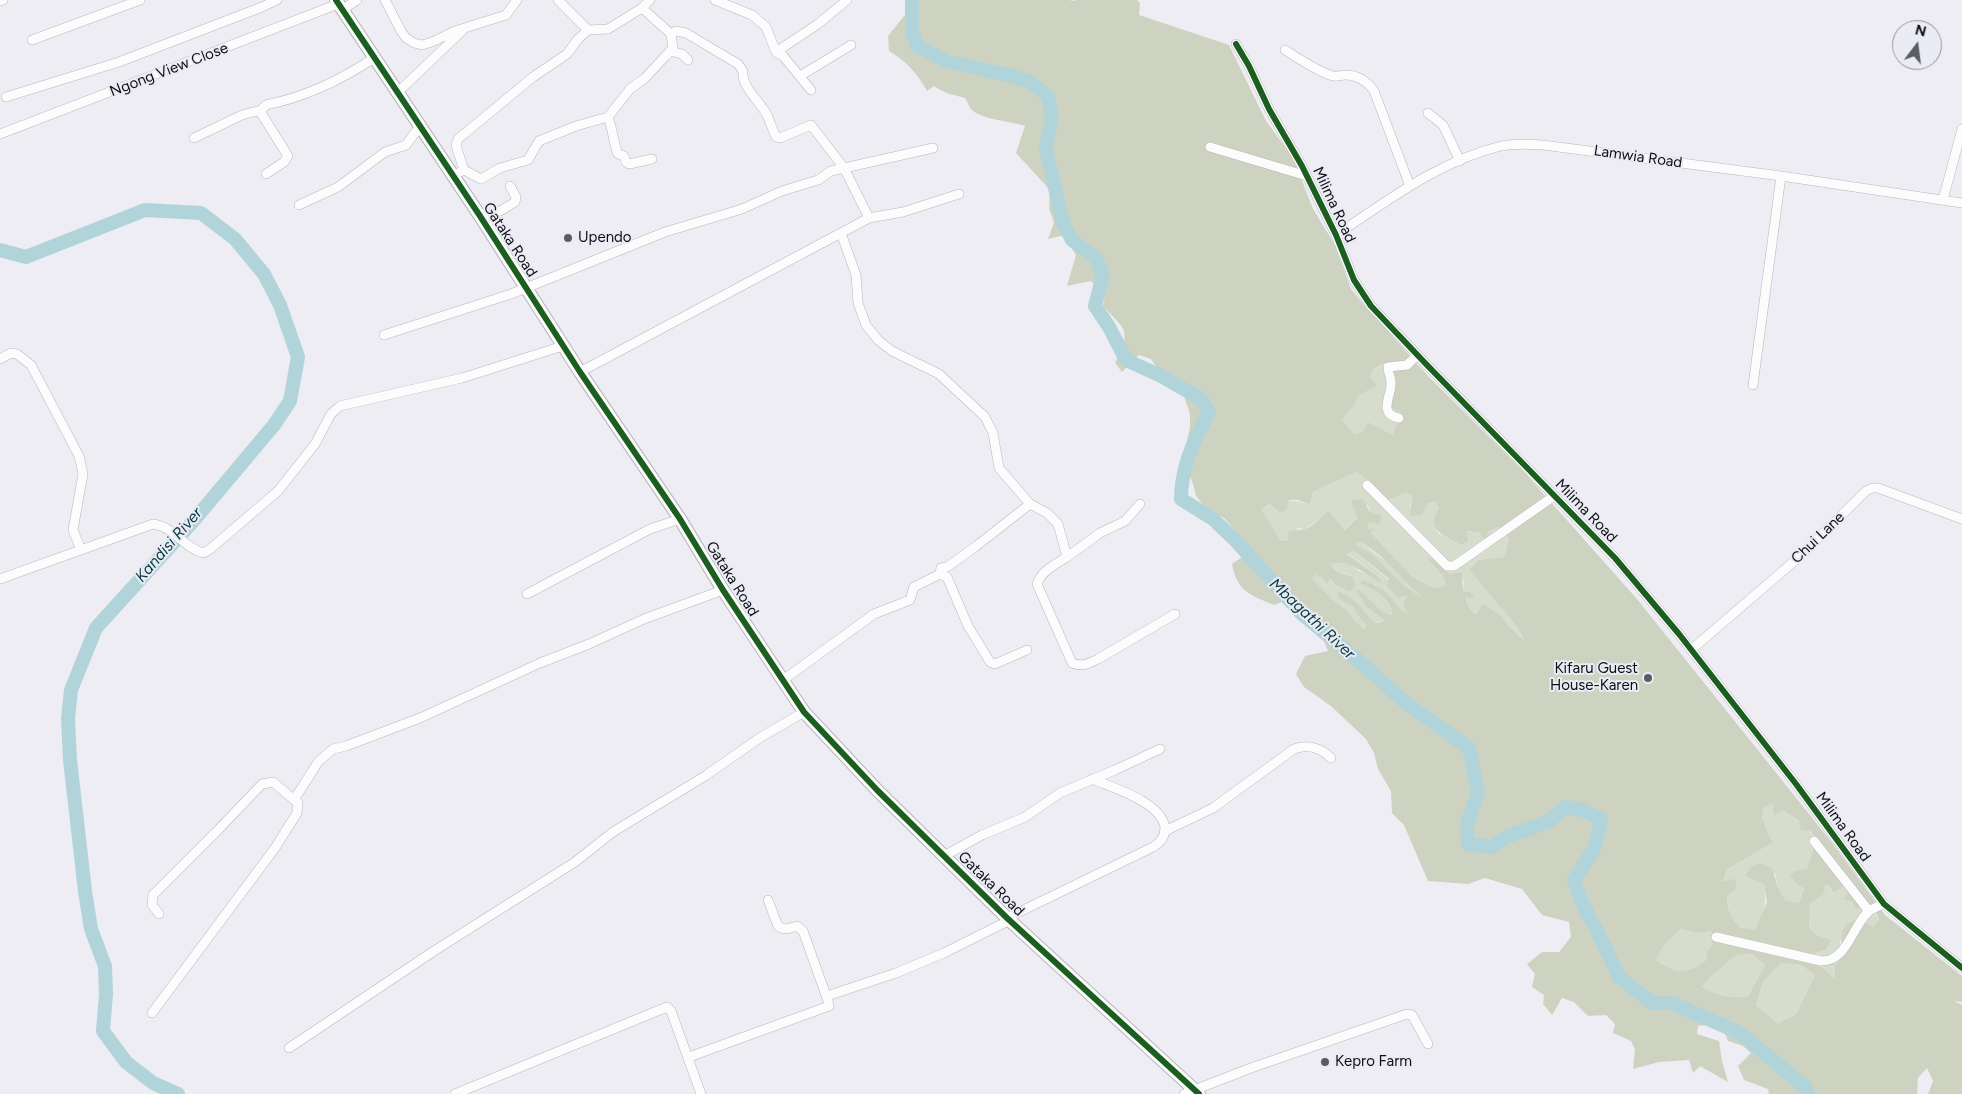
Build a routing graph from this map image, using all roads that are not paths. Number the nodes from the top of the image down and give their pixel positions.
1 (140, 0) edge
2 (277, 0) edge
3 (357, 0) edge
4 (385, 0) edge
5 (517, 0) edge
6 (558, 0) edge
7 (650, 0) edge
8 (715, 0) edge
9 (847, 0) edge
10 (339, 4) edge
11 (642, 8) junction
12 (465, 28) junction
13 (588, 30) junction
14 (670, 34) junction
15 (32, 40) dead end
16 (852, 44) dead end
17 (1236, 44) dead end
18 (1285, 50) dead end
19 (776, 52) junction
20 (374, 58) junction
21 (688, 60) dead end
22 (658, 64) junction
23 (800, 76) junction
24 (811, 90) dead end
25 (397, 93) junction
26 (6, 97) dead end
27 (261, 110) junction
28 (1428, 113) dead end
29 (608, 116) junction
30 (420, 126) junction
31 (1962, 129) edge
32 (0, 134) edge
33 (194, 138) dead end
34 (1210, 147) dead end
35 (933, 148) dead end
36 (652, 159) dead end
37 (1460, 161) junction
38 (844, 168) junction
39 (459, 173) junction
40 (266, 174) dead end
41 (1307, 176) junction
42 (1781, 176) junction
43 (510, 186) dead end
44 (1410, 186) junction
45 (960, 194) dead end
46 (1944, 200) junction
47 (1962, 203) edge
48 (299, 205) dead end
49 (480, 216) junction
50 (869, 218) junction
51 (841, 233) junction
52 (1336, 235) junction
53 (525, 287) junction
54 (384, 335) dead end
55 (563, 346) junction
56 (1417, 355) junction
57 (0, 359) edge
58 (580, 372) junction
59 (1752, 384) dead end
60 (1399, 418) dead end
61 (1367, 486) dead end
62 (1554, 496) junction
63 (1030, 504) junction
64 (1140, 504) dead end
65 (680, 519) junction
66 (1962, 519) edge
67 (81, 550) junction
68 (1068, 557) junction
69 (940, 574) junction
70 (0, 579) edge
71 (722, 590) junction
72 (527, 594) dead end
73 (1175, 614) dead end
74 (1027, 650) dead end
75 (1691, 650) junction
76 (783, 680) junction
77 (804, 712) junction
78 (1160, 749) dead end
79 (1331, 758) dead end
80 (1092, 779) junction
81 (294, 800) junction
82 (1165, 831) junction
83 (1814, 841) dead end
84 (944, 856) junction
85 (768, 900) dead end
86 (1884, 904) junction
87 (1869, 912) junction
88 (159, 914) dead end
89 (1009, 919) junction
90 (1716, 937) dead end
91 (1962, 968) edge
92 (829, 1006) junction
93 (152, 1013) dead end
94 (1428, 1044) dead end
95 (289, 1048) dead end
96 (689, 1057) junction
97 (1193, 1093) edge
98 (455, 1094) edge
99 (701, 1094) edge

1 - 15 street
2 - 26 street
3 - 10 street, Ngong View Close
4 - 12 street
5 - 12 street
6 - 13 street
7 - 11 street
8 - 19 street
9 - 19 street
10 - 20 street, Gataka Road
10 - 32 street, Ngong View Close
11 - 13 street
11 - 14 street
12 - 25 street
13 - 39 street
14 - 22 street
14 - 38 street
16 - 23 street
17 - 41 street, Milima Road
18 - 44 street
19 - 23 street
20 - 25 street, Gataka Road
20 - 27 street
21 - 22 street
22 - 29 street
23 - 24 street
25 - 30 street, Gataka Road
27 - 33 street
27 - 40 street
28 - 37 street
29 - 36 street
29 - 39 street
30 - 39 street, Gataka Road
30 - 48 street
31 - 46 street
34 - 41 street
35 - 38 street
37 - 42 street, Lamwia Road
37 - 44 street, Lamwia Road
38 - 50 street
38 - 53 street
39 - 49 street, Gataka Road
41 - 52 street, Milima Road
42 - 46 street, Lamwia Road
42 - 59 street
43 - 49 street
44 - 52 street, Lamwia Road
45 - 50 street
46 - 47 street, Lamwia Road
49 - 53 street, Gataka Road
50 - 51 street
51 - 58 street
51 - 63 street
52 - 56 street, Milima Road
53 - 54 street
53 - 55 street, Gataka Road
55 - 58 street, Gataka Road
55 - 67 street
56 - 60 street
56 - 62 street, Milima Road
57 - 67 street
58 - 65 street, Gataka Road
61 - 62 street
62 - 75 street, Milima Road
63 - 68 street
63 - 69 street
64 - 68 street
65 - 71 street, Gataka Road
65 - 72 street
66 - 75 street, Chui Lane
67 - 70 street
68 - 73 street
69 - 74 street
69 - 76 street
71 - 76 street, Gataka Road
71 - 81 street
75 - 86 street, Milima Road
76 - 77 street, Gataka Road
77 - 84 street, Gataka Road
77 - 95 street
78 - 80 street
79 - 82 street
80 - 82 street
80 - 84 street
81 - 88 street
81 - 93 street
82 - 89 street
83 - 87 street
84 - 89 street, Gataka Road
85 - 92 street
86 - 87 street
86 - 91 street, Milima Road
87 - 90 street
89 - 92 street
89 - 97 street, Gataka Road
92 - 96 street
94 - 97 street
96 - 98 street
96 - 99 street

